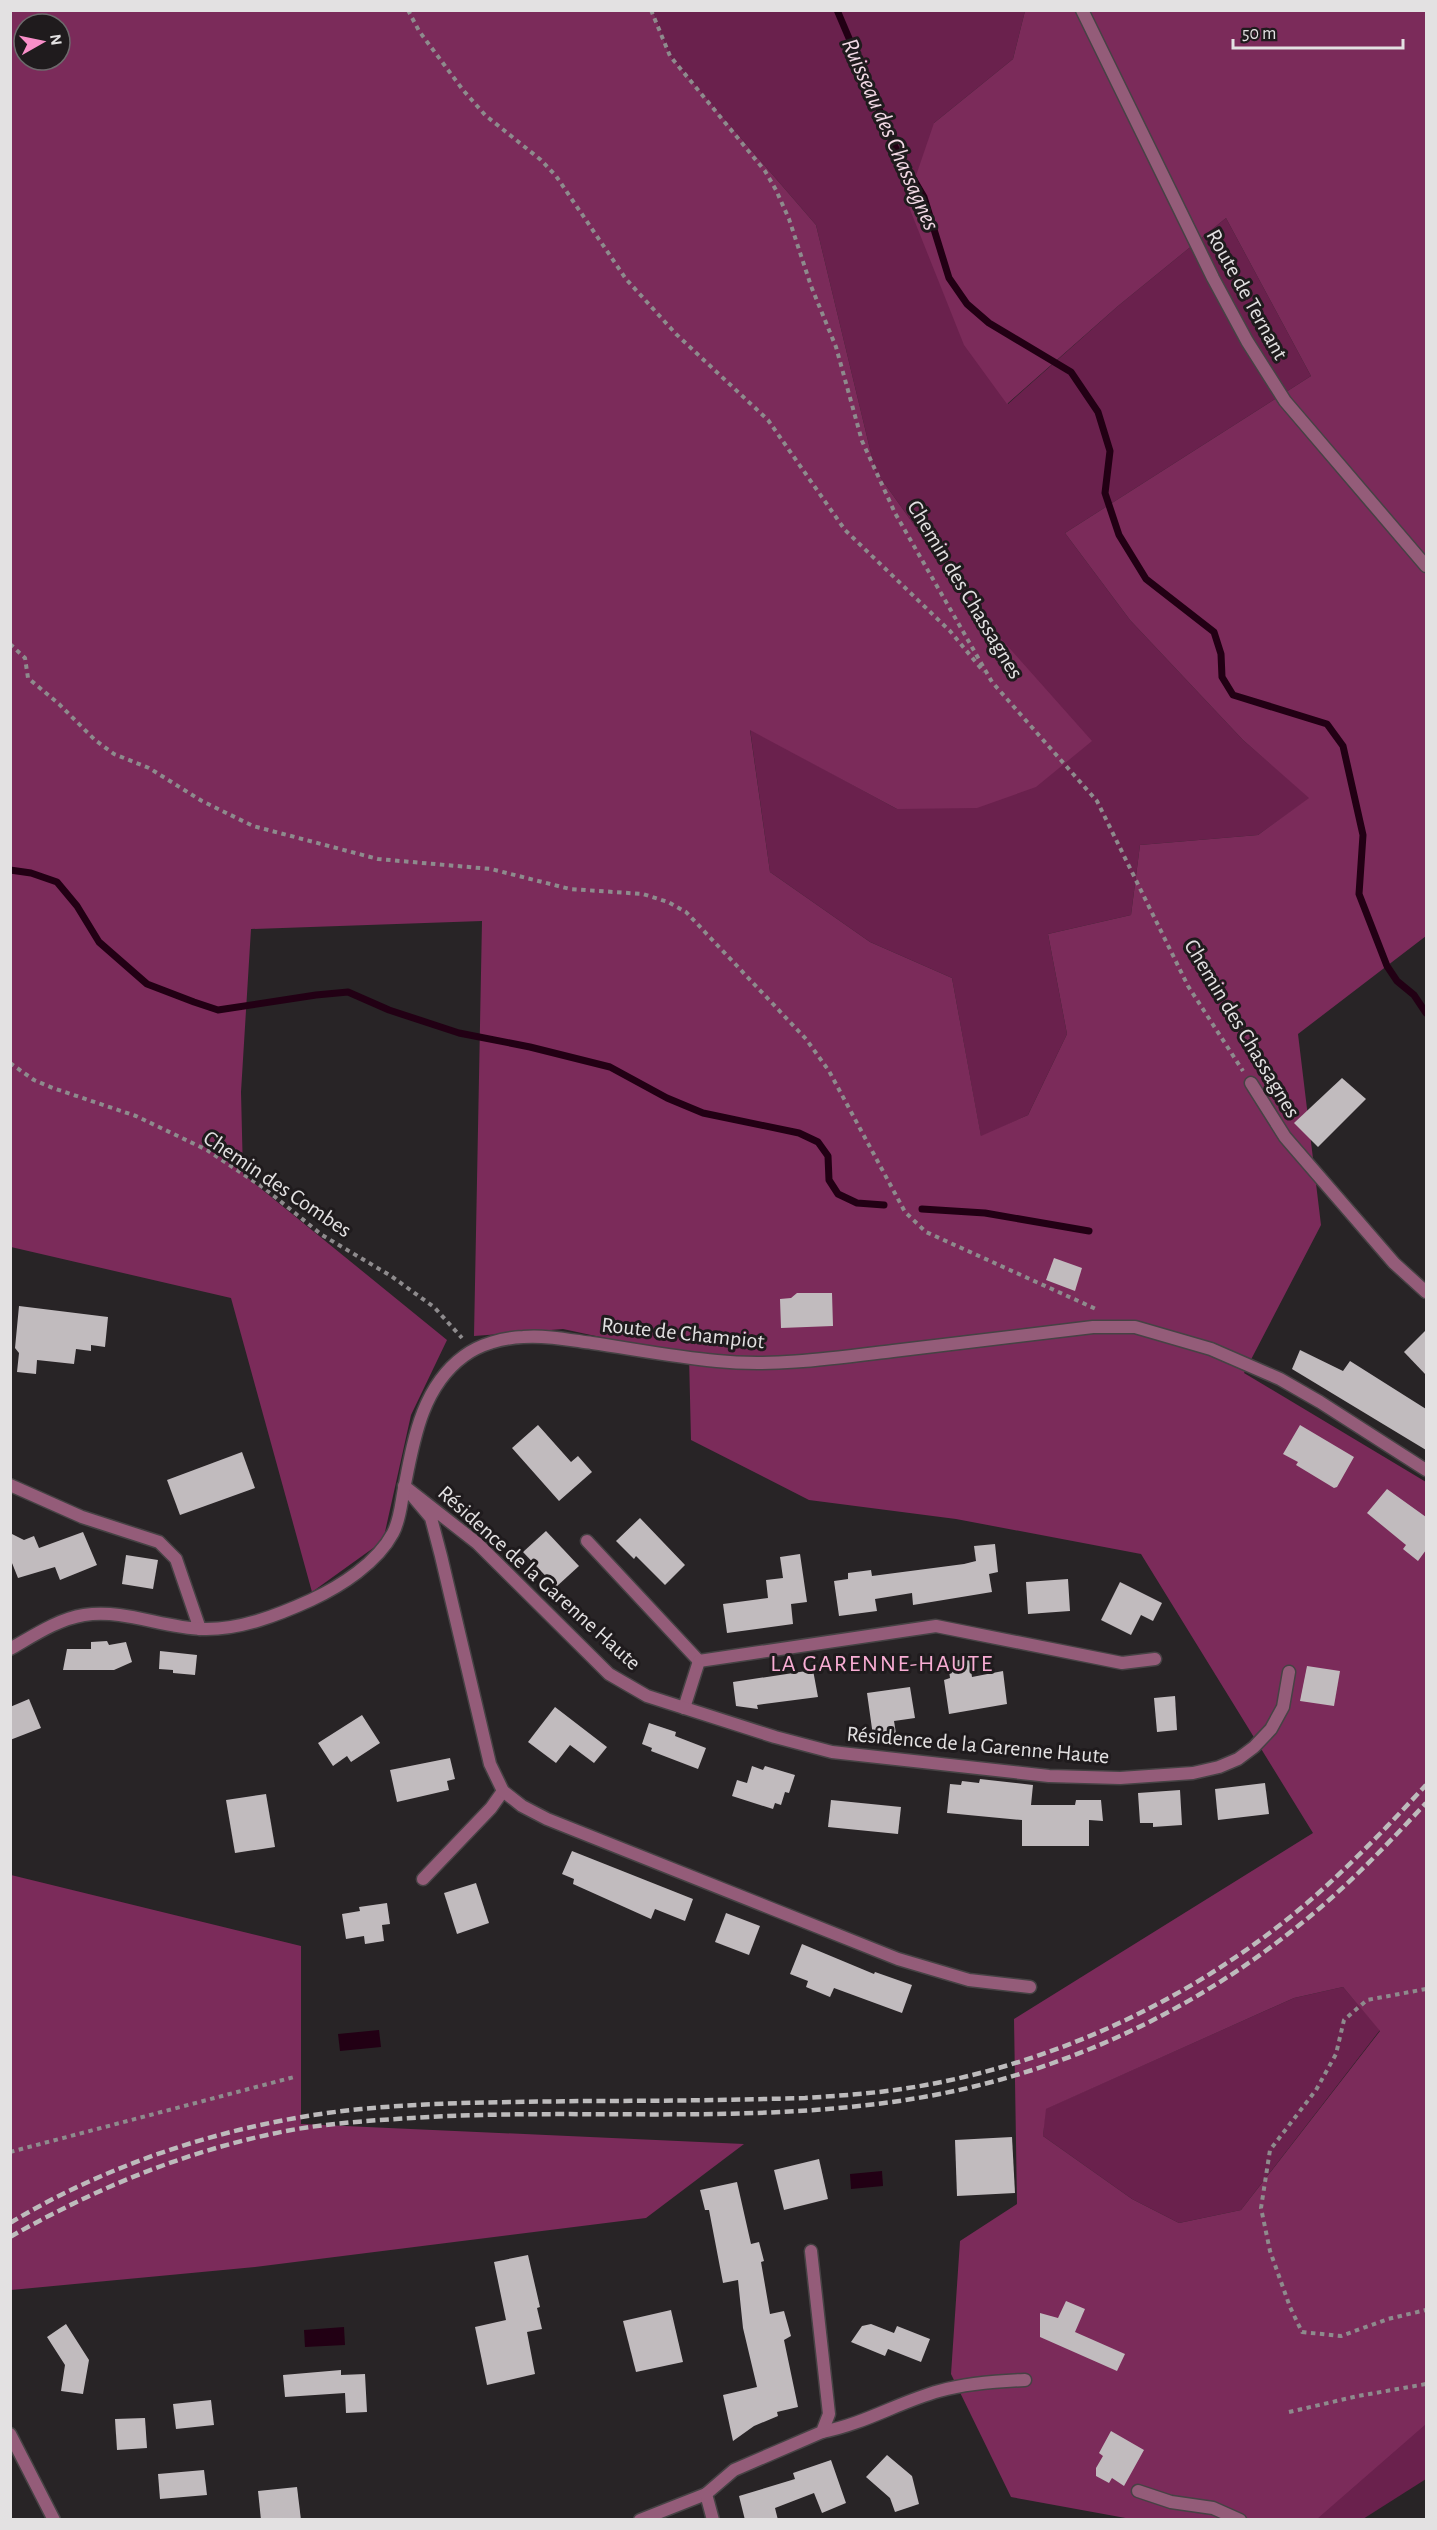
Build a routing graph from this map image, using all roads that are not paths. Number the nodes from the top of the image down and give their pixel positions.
1 (1082, 10) edge
2 (1426, 566) edge
3 (1251, 1083) road end
4 (1426, 1292) edge
5 (1426, 1470) edge
6 (10, 1485) edge
7 (404, 1486) junction
8 (587, 1541) dead end
9 (200, 1629) junction
10 (10, 1649) edge
11 (1155, 1659) dead end
12 (699, 1661) junction
13 (1289, 1672) dead end
14 (684, 1708) junction
15 (503, 1791) junction
16 (423, 1879) dead end
17 (1030, 1986) dead end
18 (811, 2251) dead end
19 (1025, 2380) dead end
20 (822, 2432) junction
21 (10, 2434) edge
22 (1138, 2491) dead end
23 (706, 2494) junction
24 (54, 2520) edge
25 (640, 2520) edge
26 (713, 2520) edge
27 (1240, 2520) edge

1 - 2 street, Route de Ternant
3 - 4 street, Chemin des Chassagnes
5 - 7 street, Route de Champiot
6 - 9 street
7 - 9 street, Route de Champiot
7 - 14 street, Résidence de la Garenne Haute
7 - 15 street, Résidence de la Garenne Haute
8 - 12 street
9 - 10 street, Route de Champiot
11 - 12 street
12 - 14 street
13 - 14 street, Résidence de la Garenne Haute
15 - 16 street
15 - 17 street, Résidence de la Garenne Haute
18 - 20 street
19 - 20 street
20 - 23 street
21 - 24 street
22 - 27 street
23 - 25 street
23 - 26 street

